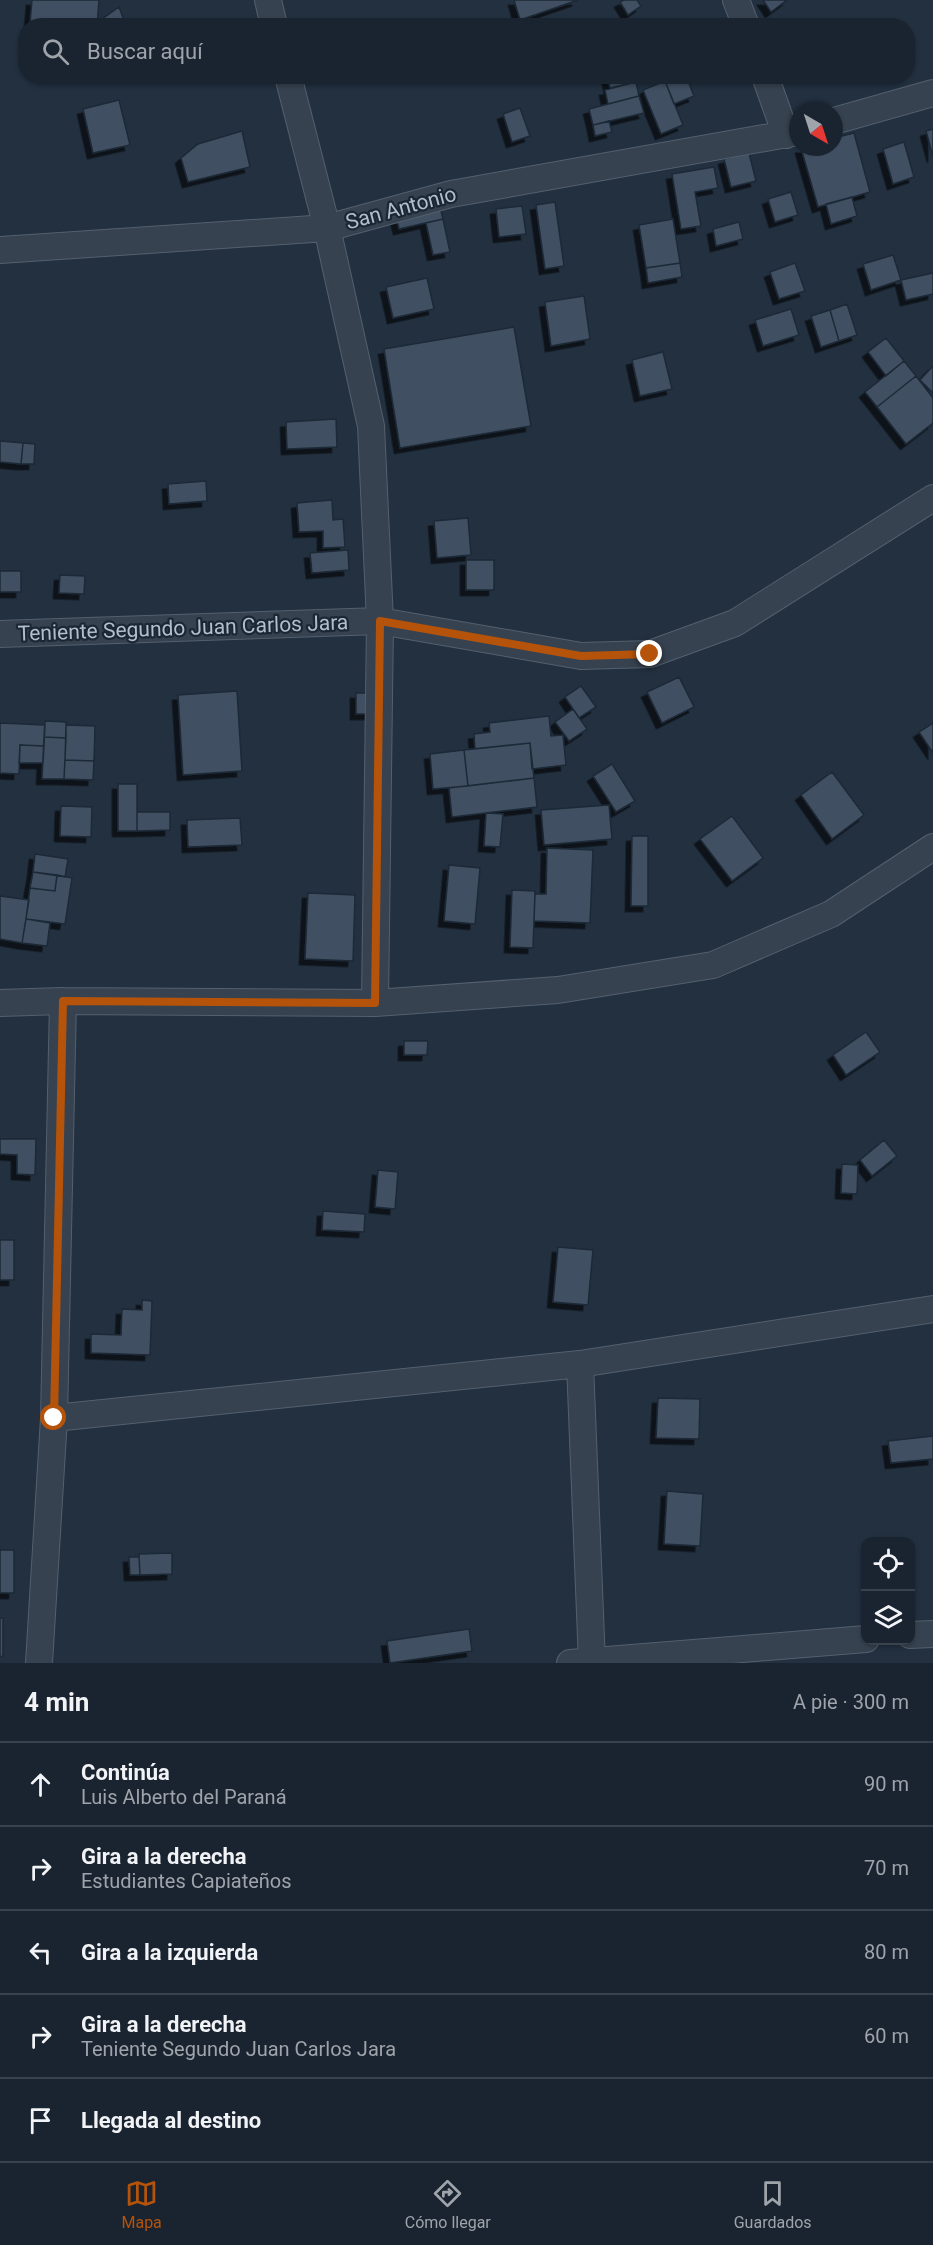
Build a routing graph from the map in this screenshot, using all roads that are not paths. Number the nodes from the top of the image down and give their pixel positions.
1 (268, 0) edge
2 (736, 0) edge
3 (272, 18) edge
4 (743, 18) edge
5 (290, 84) edge
6 (769, 84) edge
7 (933, 93) edge
8 (843, 118) edge
9 (789, 127) edge
10 (789, 134) edge
11 (327, 228) junction
12 (0, 250) edge
13 (933, 498) edge
14 (380, 621) junction
15 (0, 634) edge
16 (933, 847) edge
17 (63, 1001) junction
18 (0, 1003) edge
19 (375, 1003) junction
20 (933, 1309) edge
21 (580, 1364) junction
22 (54, 1418) junction
23 (933, 1634) edge
24 (915, 1635) edge
25 (861, 1639) edge
26 (585, 1662) edge
27 (39, 1663) edge

1 - 3 street
2 - 4 street
5 - 11 street
6 - 9 street
7 - 8 street
10 - 11 street, San Antonio
11 - 12 street, San Antonio
11 - 14 street
13 - 14 street, Teniente Segundo Juan Carlos Jara
14 - 15 street, Teniente Segundo Juan Carlos Jara
14 - 19 street
16 - 19 street
17 - 18 street
17 - 19 street
17 - 22 street
20 - 21 street
21 - 22 street
21 - 26 street
22 - 27 street
23 - 24 street
25 - 26 street

